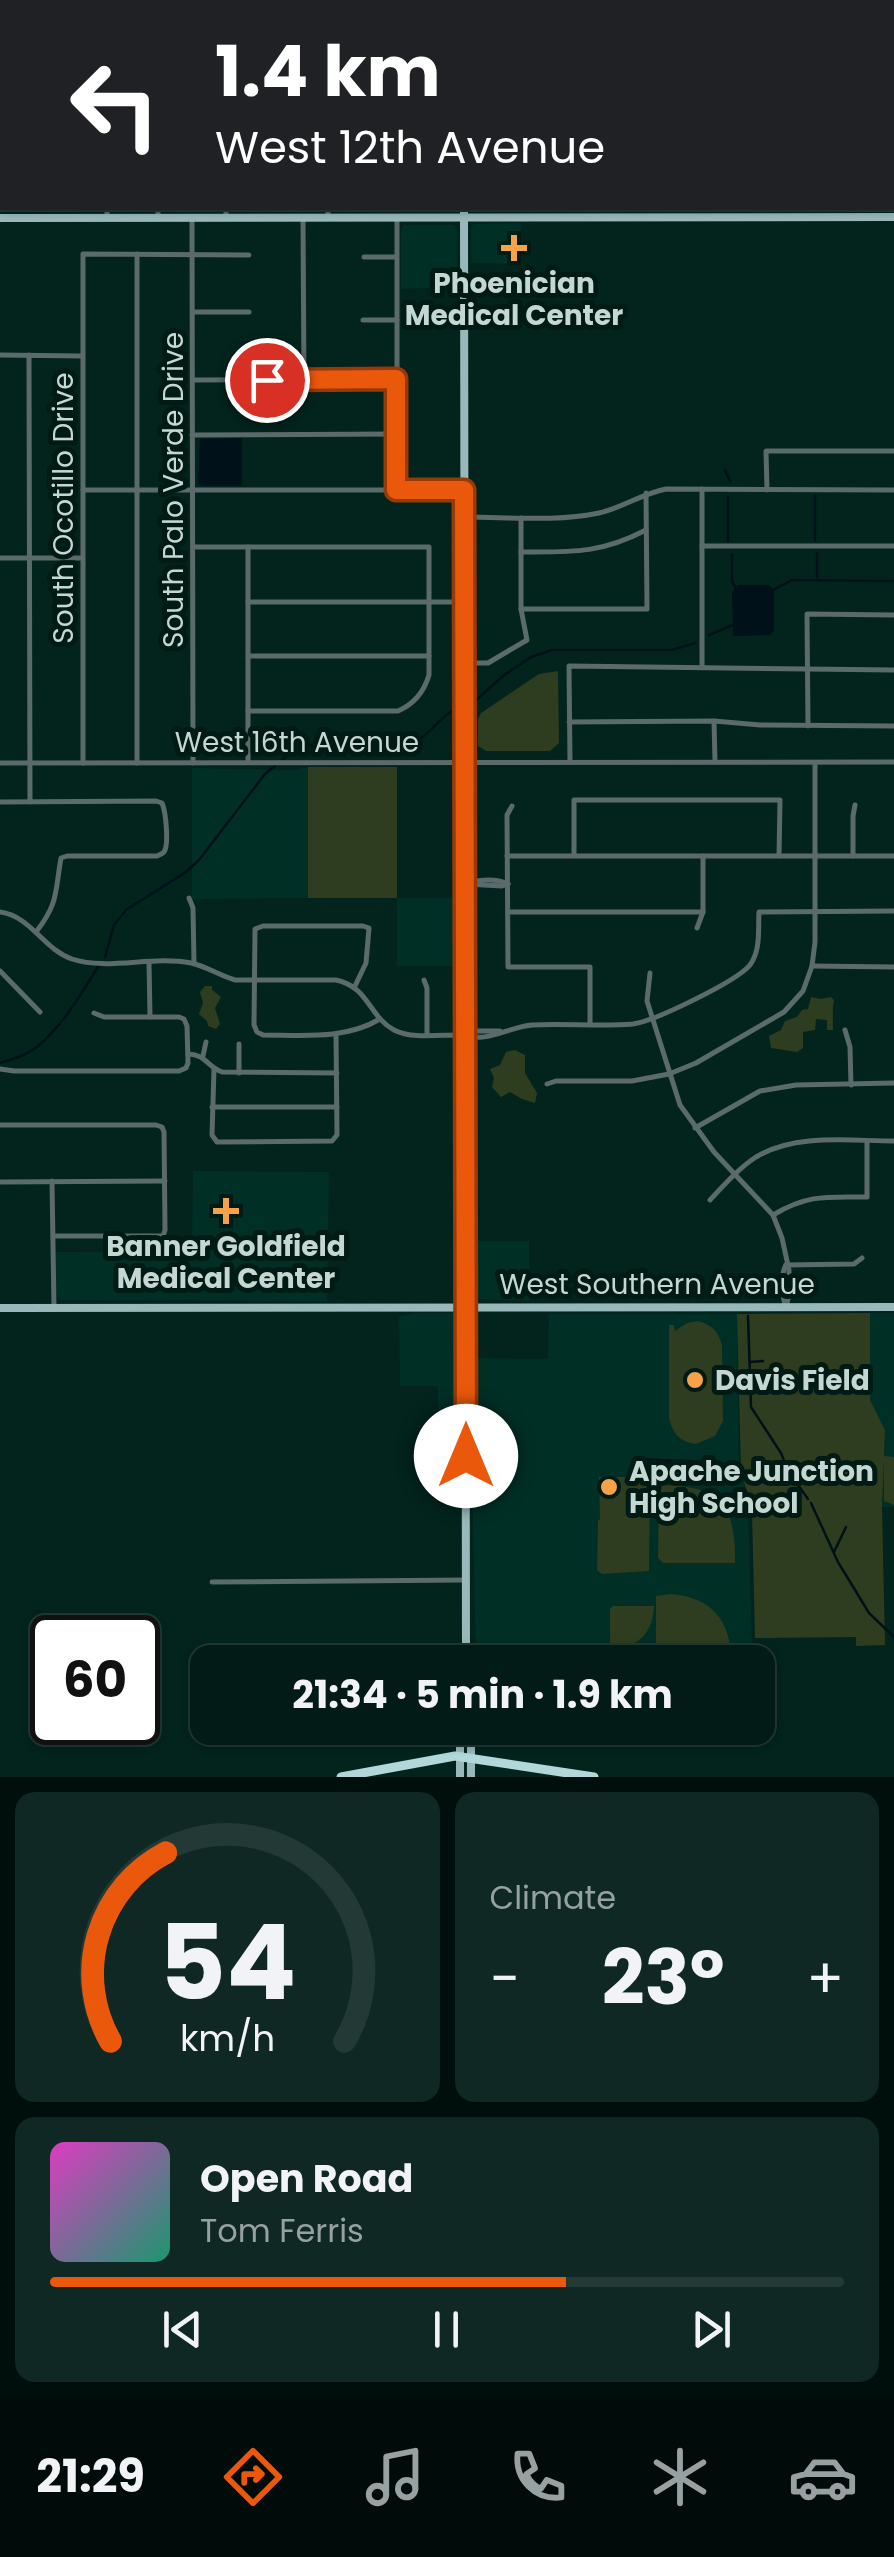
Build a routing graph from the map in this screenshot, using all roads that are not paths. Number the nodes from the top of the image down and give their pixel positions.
1 (38, 210) edge
2 (107, 210) edge
3 (158, 210) edge
4 (277, 212) edge
5 (328, 212) edge
6 (464, 212) edge
7 (605, 212) edge
8 (226, 213) edge
9 (789, 213) edge
10 (0, 218) edge
11 (38, 218) junction
12 (107, 218) junction
13 (158, 218) junction
14 (192, 218) junction
15 (304, 218) junction
16 (397, 218) junction
17 (894, 218) edge
18 (137, 254) junction
19 (192, 254) junction
20 (248, 255) dead end
21 (364, 257) dead end
22 (396, 257) junction
23 (192, 312) junction
24 (249, 312) dead end
25 (363, 320) dead end
26 (396, 320) junction
27 (0, 356) edge
28 (30, 356) junction
29 (83, 356) junction
30 (396, 379) junction
31 (192, 380) junction
32 (304, 380) junction
33 (396, 434) junction
34 (192, 435) junction
35 (894, 451) edge
36 (702, 489) junction
37 (83, 490) junction
38 (137, 490) junction
39 (193, 490) junction
40 (396, 490) junction
41 (464, 490) junction
42 (766, 490) junction
43 (894, 490) edge
44 (646, 493) junction
45 (465, 518) junction
46 (521, 518) junction
47 (646, 530) junction
48 (702, 546) junction
49 (894, 546) edge
50 (193, 547) junction
51 (248, 547) junction
52 (521, 552) junction
53 (0, 558) edge
54 (30, 558) junction
55 (83, 558) junction
56 (248, 602) junction
57 (429, 602) junction
58 (465, 602) junction
59 (521, 609) junction
60 (894, 615) edge
61 (248, 656) junction
62 (429, 656) junction
63 (464, 663) junction
64 (702, 666) junction
65 (808, 670) junction
66 (894, 670) edge
67 (248, 711) junction
68 (714, 721) junction
69 (570, 722) junction
70 (808, 726) junction
71 (894, 726) edge
72 (193, 762) junction
73 (248, 762) junction
74 (465, 762) junction
75 (715, 762) junction
76 (894, 762) edge
77 (0, 763) edge
78 (30, 763) junction
79 (83, 763) junction
80 (137, 763) junction
81 (570, 763) junction
82 (815, 763) junction
83 (0, 802) edge
84 (30, 802) junction
85 (856, 805) dead end
86 (512, 806) dead end
87 (508, 856) junction
88 (574, 856) junction
89 (703, 856) junction
90 (779, 856) junction
91 (815, 856) junction
92 (853, 856) junction
93 (894, 856) edge
94 (465, 884) junction
95 (508, 884) junction
96 (189, 898) dead end
97 (0, 912) edge
98 (508, 912) junction
99 (703, 912) junction
100 (815, 912) junction
101 (894, 912) edge
102 (697, 928) dead end
103 (36, 932) junction
104 (149, 962) junction
105 (194, 964) junction
106 (812, 966) junction
107 (894, 967) edge
108 (0, 971) edge
109 (650, 973) dead end
110 (254, 980) junction
111 (424, 980) dead end
112 (354, 987) junction
113 (40, 1012) dead end
114 (94, 1013) dead end
115 (150, 1017) junction
116 (380, 1018) junction
117 (652, 1020) junction
118 (590, 1024) junction
119 (845, 1030) dead end
120 (336, 1034) junction
121 (427, 1034) junction
122 (465, 1034) junction
123 (206, 1042) dead end
124 (239, 1044) dead end
125 (188, 1054) junction
126 (202, 1056) junction
127 (0, 1069) edge
128 (214, 1069) junction
129 (336, 1072) junction
130 (239, 1073) junction
131 (669, 1074) junction
132 (894, 1083) edge
133 (547, 1084) dead end
134 (851, 1085) junction
135 (337, 1107) junction
136 (212, 1108) junction
137 (0, 1126) edge
138 (695, 1128) junction
139 (868, 1141) junction
140 (894, 1141) edge
141 (735, 1175) junction
142 (52, 1181) junction
143 (165, 1181) junction
144 (0, 1182) edge
145 (710, 1200) dead end
146 (773, 1215) junction
147 (53, 1236) junction
148 (862, 1258) dead end
149 (786, 1264) junction
150 (465, 1307) junction
151 (786, 1307) junction
152 (894, 1307) edge
153 (0, 1308) edge
154 (54, 1308) junction
155 (466, 1580) junction
156 (212, 1582) dead end
157 (466, 1645) edge
158 (464, 1745) edge
159 (468, 1745) edge
160 (466, 1757) junction
161 (341, 1777) edge
162 (460, 1777) edge
163 (471, 1777) edge
164 (594, 1777) edge

1 - 11 street
2 - 12 street
3 - 13 street
4 - 8 main road
4 - 15 main road
5 - 15 main road
5 - 16 main road
6 - 7 main road
6 - 16 main road
6 - 41 main road
7 - 9 main road
8 - 14 main road
9 - 17 main road
10 - 11 main road
11 - 12 main road
12 - 13 main road
13 - 14 main road
14 - 19 street, South Palo Verde Drive
15 - 32 street
16 - 22 street
18 - 19 street
18 - 29 street, South Ocotillo Drive
18 - 38 street
19 - 20 street
19 - 23 street, South Palo Verde Drive
21 - 22 street
22 - 26 street
23 - 24 street
23 - 31 street, South Palo Verde Drive
25 - 26 street
26 - 30 street
27 - 28 street
28 - 29 street
28 - 54 street
29 - 37 street, South Ocotillo Drive
30 - 32 street
30 - 33 street
31 - 32 street
31 - 34 street, South Palo Verde Drive
33 - 34 street
33 - 40 street
34 - 39 street, South Palo Verde Drive
35 - 42 street
36 - 42 street
36 - 44 street
36 - 48 street
37 - 38 street
37 - 55 street, South Ocotillo Drive
38 - 39 street
38 - 80 street
39 - 40 street
39 - 50 street, South Palo Verde Drive
40 - 41 street
41 - 45 main road
42 - 43 street
44 - 46 street
44 - 47 street
45 - 46 street
45 - 58 main road
46 - 52 street
47 - 52 street
47 - 59 street
48 - 49 street
48 - 64 street
50 - 51 street
50 - 72 street, South Palo Verde Drive
51 - 56 street
51 - 57 street
52 - 59 street
53 - 54 street
54 - 55 street
54 - 78 street
55 - 79 street, South Ocotillo Drive
56 - 57 street
56 - 61 street
57 - 58 street
57 - 62 street
58 - 63 main road
59 - 63 street
60 - 65 street
61 - 62 street
61 - 67 street
62 - 67 street
63 - 74 main road
64 - 65 street
64 - 69 street
65 - 66 street
65 - 70 street
67 - 73 street
68 - 69 street
68 - 70 street
68 - 75 street
69 - 81 street
70 - 71 street
72 - 73 street, West 16th Avenue
72 - 80 street, West 16th Avenue
73 - 74 street, West 16th Avenue
74 - 81 street, West 16th Avenue
74 - 94 main road
75 - 81 street, West 16th Avenue
75 - 82 street, West 16th Avenue
76 - 82 street, West 16th Avenue
77 - 78 street, West 16th Avenue
78 - 79 street, West 16th Avenue
78 - 84 street
79 - 80 street, West 16th Avenue
82 - 91 street
83 - 84 street
84 - 103 street
85 - 92 street
86 - 87 street
87 - 88 street
87 - 95 street
88 - 89 street
88 - 90 street
89 - 90 street
89 - 99 street
90 - 91 street
91 - 92 street
91 - 100 street
92 - 93 street
94 - 95 street
94 - 122 main road
95 - 98 street
96 - 105 street
97 - 103 street
98 - 99 street
98 - 118 street
99 - 102 street
100 - 101 street
100 - 106 street
100 - 117 street
103 - 104 street
104 - 105 street
104 - 115 street
105 - 110 street
106 - 107 street
106 - 131 street
108 - 113 street
109 - 117 street
110 - 112 street
110 - 112 street
110 - 120 street
111 - 121 street
112 - 116 street
114 - 115 street
115 - 125 street
116 - 120 street
116 - 121 street
117 - 118 street
117 - 131 street
118 - 122 street
119 - 134 street
120 - 129 street
121 - 122 street
122 - 150 main road
123 - 126 street
124 - 130 street
125 - 126 street
125 - 127 street
126 - 128 street
128 - 130 street
128 - 136 street
129 - 130 street
129 - 135 street
131 - 133 street
131 - 138 street
132 - 134 street
134 - 138 street
135 - 136 street
135 - 136 street
137 - 143 street
138 - 141 street
139 - 140 street
139 - 141 street
139 - 146 street
141 - 145 street
141 - 146 street
142 - 143 street
142 - 144 street
142 - 147 street
143 - 147 street
146 - 149 street
147 - 154 street
148 - 149 street
149 - 151 street
150 - 151 main road, West Southern Avenue
150 - 154 main road, West Southern Avenue
150 - 155 main road
151 - 152 main road, West Southern Avenue
153 - 154 main road, West Southern Avenue
155 - 156 street
155 - 157 main road
158 - 160 main road
159 - 160 main road
160 - 161 highway
160 - 162 main road
160 - 163 main road
160 - 164 highway

